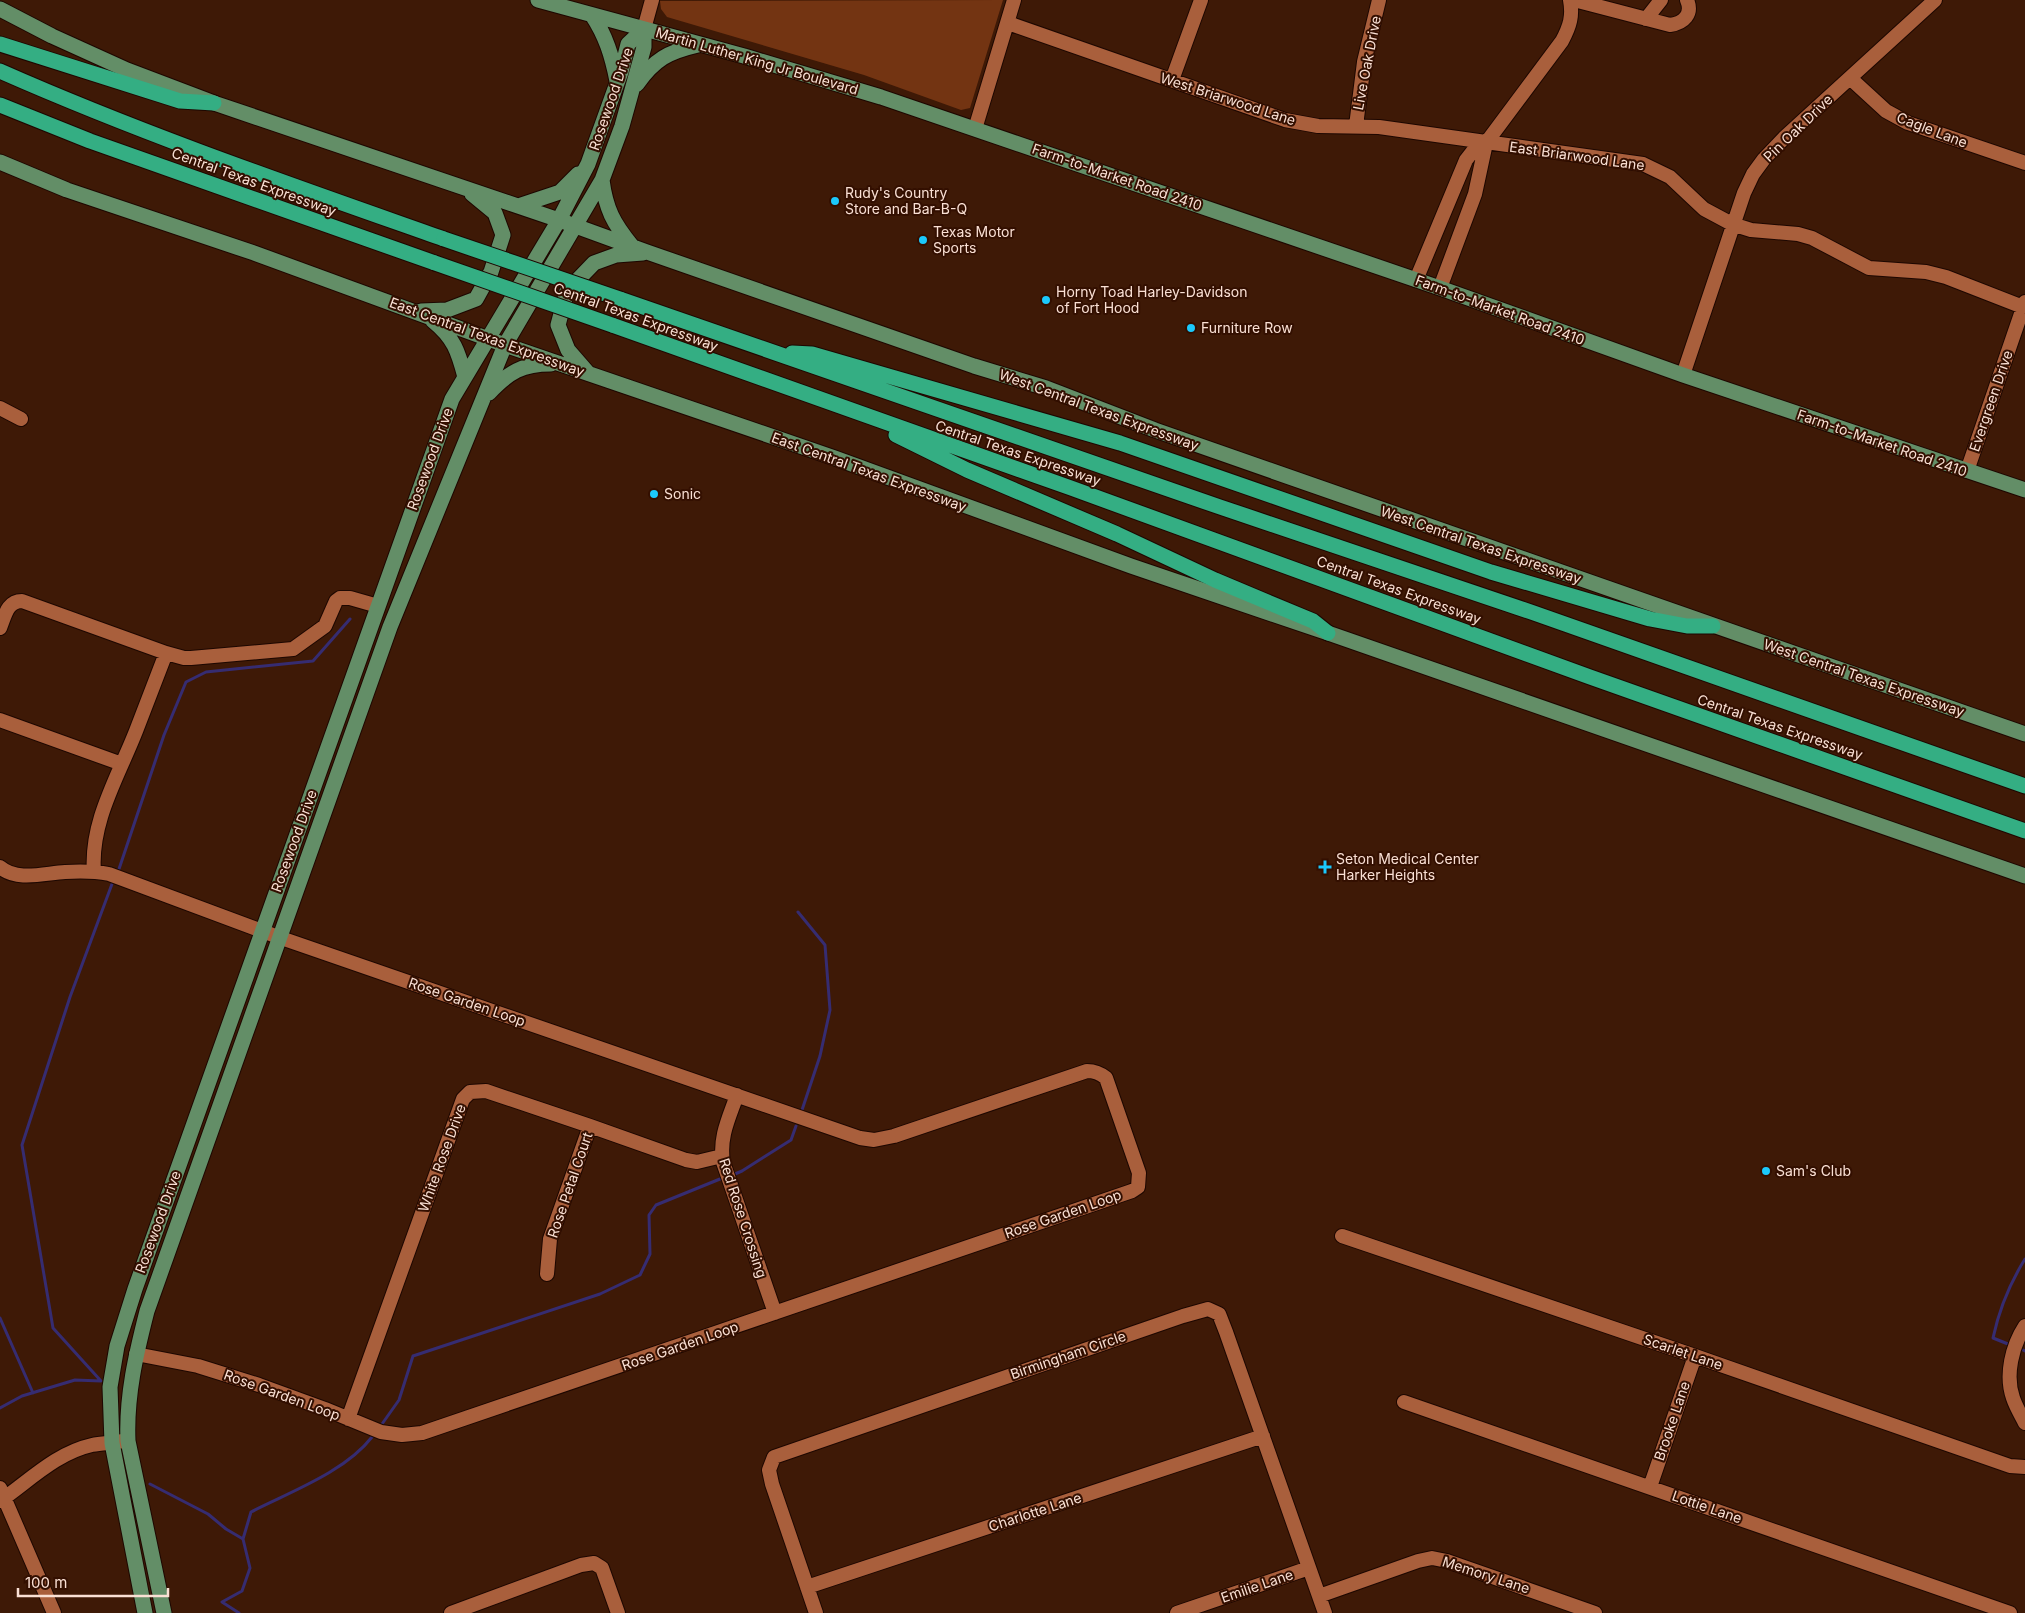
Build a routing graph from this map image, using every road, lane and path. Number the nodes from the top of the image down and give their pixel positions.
1 (538, 0) edge
2 (652, 0) edge
3 (1014, 0) edge
4 (1201, 0) edge
5 (1380, 0) edge
6 (1570, 0) edge
7 (1574, 0) edge
8 (1662, 0) edge
9 (1687, 0) edge
10 (1936, 0) edge
11 (0, 9) edge
12 (592, 15) junction
13 (1646, 19) junction
14 (1008, 23) junction
15 (644, 29) junction
16 (0, 44) edge
17 (701, 44) junction
18 (0, 71) edge
19 (1850, 78) junction
20 (1172, 80) junction
21 (617, 81) junction
22 (632, 91) junction
23 (214, 103) junction
24 (0, 105) edge
25 (1356, 126) junction
26 (975, 129) junction
27 (1486, 143) junction
28 (0, 162) edge
29 (2025, 163) edge
30 (588, 164) junction
31 (602, 180) junction
32 (465, 188) junction
33 (518, 206) junction
34 (559, 220) junction
35 (1732, 224) junction
36 (575, 226) junction
37 (632, 246) junction
38 (647, 252) junction
39 (1416, 280) junction
40 (1440, 288) junction
41 (2024, 304) edge
42 (419, 313) junction
43 (488, 338) junction
44 (505, 345) junction
45 (773, 352) junction
46 (561, 364) junction
47 (588, 374) junction
48 (1683, 376) junction
49 (465, 377) junction
50 (484, 397) junction
51 (0, 408) edge
52 (21, 419) dead end
53 (877, 420) junction
54 (1967, 471) junction
55 (2025, 490) edge
56 (378, 606) junction
57 (1713, 626) junction
58 (0, 628) edge
59 (1328, 633) junction
60 (166, 653) junction
61 (0, 720) edge
62 (2025, 734) edge
63 (122, 764) junction
64 (2025, 786) edge
65 (2025, 830) edge
66 (1, 872) edge
67 (94, 872) junction
68 (2025, 876) edge
69 (262, 931) junction
70 (281, 938) junction
71 (737, 1095) junction
72 (590, 1126) junction
73 (722, 1156) junction
74 (1342, 1236) dead end
75 (547, 1274) dead end
76 (775, 1313) junction
77 (2025, 1326) edge
78 (136, 1354) junction
79 (1695, 1356) junction
80 (1404, 1402) dead end
81 (348, 1419) junction
82 (2025, 1423) edge
83 (1263, 1436) junction
84 (128, 1441) junction
85 (112, 1443) junction
86 (2025, 1467) edge
87 (1650, 1487) junction
88 (2, 1495) edge
89 (1309, 1568) junction
90 (807, 1587) junction
91 (1319, 1596) junction
92 (54, 1613) edge
93 (145, 1613) edge
94 (164, 1613) edge
95 (451, 1613) edge
96 (618, 1613) edge
97 (816, 1613) edge
98 (1177, 1613) edge
99 (1325, 1613) edge
100 (1596, 1613) edge
101 (2010, 1613) edge

1 - 12 main road, Martin Luther King Jr Boulevard
2 - 15 street
3 - 14 street
4 - 20 street
5 - 25 street, Live Oak Drive
6 - 27 street
7 - 13 street
8 - 13 street
9 - 13 street
10 - 19 street, Pin Oak Drive
11 - 23 main road
12 - 15 main road, Martin Luther King Jr Boulevard
12 - 21 main road
14 - 20 street, West Briarwood Lane
14 - 26 street
15 - 17 main road, Martin Luther King Jr Boulevard
15 - 21 main road, Rosewood Drive
15 - 22 main road, Rosewood Drive
16 - 23 highway
17 - 22 main road
17 - 26 main road, Martin Luther King Jr Boulevard
18 - 45 highway, Central Texas Expressway, bridge
19 - 29 street, Cagle Lane
19 - 35 street, Pin Oak Drive
20 - 25 street, West Briarwood Lane
21 - 30 main road, Rosewood Drive
22 - 31 main road, Rosewood Drive
23 - 32 main road
24 - 53 highway, Central Texas Expressway, bridge
25 - 27 street, West Briarwood Lane
26 - 39 main road, Farm-to-Market Road 2410
27 - 35 street, East Briarwood Lane
27 - 39 street
27 - 40 street
28 - 42 main road, East Central Texas Expressway
30 - 33 main road
30 - 34 main road, Rosewood Drive
31 - 36 main road, Rosewood Drive
31 - 37 main road
32 - 33 main road
32 - 42 main road
33 - 34 main road
34 - 36 main road
34 - 43 main road, Rosewood Drive
35 - 41 street, East Briarwood Lane
35 - 48 street, Pin Oak Drive
36 - 37 main road
36 - 44 main road, Rosewood Drive
37 - 38 main road
38 - 47 main road
38 - 57 main road, West Central Texas Expressway
39 - 40 main road, Farm-to-Market Road 2410
40 - 48 main road, Farm-to-Market Road 2410
41 - 54 street, Evergreen Drive
42 - 43 main road, East Central Texas Expressway
42 - 49 main road
43 - 44 main road, East Central Texas Expressway
43 - 49 main road, Rosewood Drive
44 - 46 main road, East Central Texas Expressway
44 - 50 main road, Rosewood Drive
45 - 57 highway
45 - 64 highway, Central Texas Expressway
46 - 47 main road, East Central Texas Expressway
46 - 50 main road
47 - 59 main road, East Central Texas Expressway
48 - 54 main road, Farm-to-Market Road 2410
49 - 56 main road, Rosewood Drive
50 - 70 main road, Rosewood Drive
51 - 52 street
53 - 59 highway
53 - 65 highway, Central Texas Expressway
54 - 55 main road, Farm-to-Market Road 2410
56 - 60 street
56 - 69 main road, Rosewood Drive
57 - 62 main road, West Central Texas Expressway
58 - 60 street
59 - 68 main road
60 - 63 street
61 - 63 street
63 - 67 street
66 - 67 street, Rose Garden Loop
67 - 69 street, Rose Garden Loop
69 - 70 street, Rose Garden Loop
69 - 85 main road, Rosewood Drive
70 - 71 street, Rose Garden Loop
70 - 78 main road, Rosewood Drive
71 - 73 street, Red Rose Crossing
71 - 76 street, Rose Garden Loop
72 - 73 street, White Rose Drive
72 - 75 street, Rose Petal Court
72 - 81 street, White Rose Drive
73 - 76 street, Red Rose Crossing
74 - 79 street, Scarlet Lane
76 - 81 street, Rose Garden Loop
77 - 82 street
78 - 81 street, Rose Garden Loop
78 - 84 main road, Rosewood Drive
79 - 86 street, Scarlet Lane
79 - 87 street, Brooke Lane
80 - 87 street, Lottie Lane
83 - 89 street, Birmingham Circle
83 - 90 street, Charlotte Lane
83 - 90 street, Birmingham Circle
84 - 85 street
84 - 94 main road, Rosewood Drive
85 - 88 street
85 - 93 main road, Rosewood Drive
87 - 101 street, Lottie Lane
88 - 92 street
89 - 91 street, Birmingham Circle
89 - 98 street, Emilie Lane
90 - 97 street, Birmingham Circle
91 - 99 street, Birmingham Circle
91 - 100 street, Memory Lane
95 - 96 street

